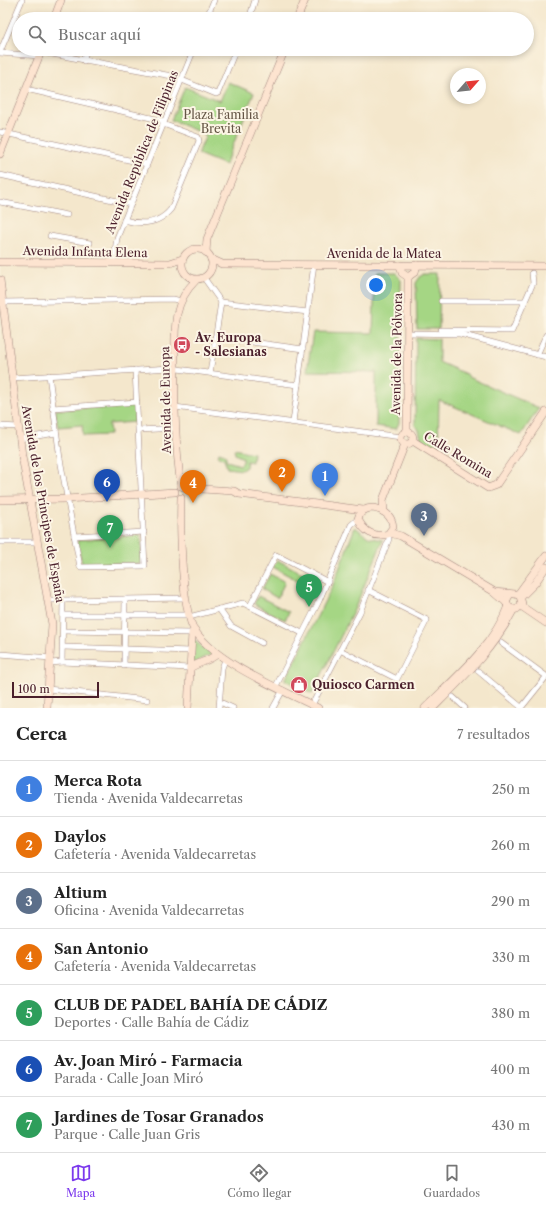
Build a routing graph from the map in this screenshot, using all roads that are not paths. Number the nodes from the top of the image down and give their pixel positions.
1 (22, 0) edge
2 (61, 0) edge
3 (214, 0) edge
4 (255, 0) edge
5 (305, 0) edge
6 (17, 12) edge
7 (57, 12) edge
8 (209, 12) edge
9 (251, 12) edge
10 (300, 12) edge
11 (12, 24) edge
12 (0, 52) edge
13 (12, 52) edge
14 (39, 56) edge
15 (60, 56) edge
16 (85, 56) edge
17 (191, 56) edge
18 (233, 56) edge
19 (282, 56) edge
20 (84, 61) junction
21 (182, 80) junction
22 (26, 89) junction
23 (164, 122) junction
24 (0, 132) edge
25 (8, 132) junction
26 (0, 154) edge
27 (147, 164) junction
28 (0, 175) edge
29 (0, 202) edge
30 (131, 204) junction
31 (67, 215) dead end
32 (124, 220) junction
33 (50, 236) dead end
34 (207, 239) junction
35 (90, 243) dead end
36 (196, 248) junction
37 (206, 252) junction
38 (182, 259) junction
39 (211, 259) junction
40 (0, 262) edge
41 (113, 263) junction
42 (170, 263) junction
43 (222, 264) junction
44 (314, 264) junction
45 (400, 265) junction
46 (417, 265) junction
47 (546, 266) edge
48 (182, 268) junction
49 (211, 268) junction
50 (532, 273) dead end
51 (186, 275) junction
52 (408, 277) junction
53 (204, 278) junction
54 (0, 280) edge
55 (196, 280) junction
56 (186, 291) junction
57 (181, 301) junction
58 (441, 301) dead end
59 (525, 301) junction
60 (3, 302) junction
61 (221, 302) junction
62 (308, 312) junction
63 (440, 330) dead end
64 (408, 334) junction
65 (546, 336) edge
66 (215, 337) junction
67 (303, 348) junction
68 (537, 355) junction
69 (546, 357) edge
70 (175, 368) junction
71 (135, 370) junction
72 (210, 373) junction
73 (49, 375) junction
74 (12, 378) junction
75 (298, 385) junction
76 (137, 402) junction
77 (175, 407) junction
78 (52, 408) junction
79 (546, 412) edge
80 (293, 422) junction
81 (0, 426) edge
82 (18, 427) junction
83 (176, 428) junction
84 (139, 430) junction
85 (407, 432) junction
86 (56, 433) junction
87 (401, 437) junction
88 (19, 439) junction
89 (413, 441) junction
90 (405, 444) junction
91 (185, 488) junction
92 (176, 492) junction
93 (142, 494) junction
94 (181, 498) junction
95 (66, 499) junction
96 (0, 500) edge
97 (29, 500) junction
98 (383, 500) junction
99 (345, 507) junction
100 (373, 508) junction
101 (363, 510) junction
102 (384, 512) junction
103 (358, 518) junction
104 (390, 531) junction
105 (144, 532) junction
106 (74, 536) junction
107 (0, 542) edge
108 (37, 542) junction
109 (546, 556) edge
110 (546, 567) edge
111 (328, 582) junction
112 (368, 590) junction
113 (493, 591) junction
114 (516, 595) junction
115 (185, 598) junction
116 (125, 599) junction
117 (48, 600) junction
118 (63, 600) junction
119 (250, 606) junction
120 (512, 606) junction
121 (219, 609) junction
122 (64, 615) junction
123 (125, 615) junction
124 (189, 616) junction
125 (546, 623) edge
126 (64, 631) junction
127 (125, 631) junction
128 (193, 632) junction
129 (302, 633) junction
130 (262, 643) dead end
131 (501, 643) dead end
132 (63, 647) junction
133 (124, 649) junction
134 (340, 650) junction
135 (191, 651) junction
136 (0, 654) edge
137 (217, 654) junction
138 (225, 660) junction
139 (51, 661) junction
140 (62, 662) junction
141 (124, 666) junction
142 (190, 668) junction
143 (478, 671) dead end
144 (546, 676) edge
145 (276, 686) junction
146 (48, 689) junction
147 (283, 690) junction
148 (453, 696) dead end
149 (147, 700) dead end
150 (220, 702) junction
151 (312, 706) edge
152 (47, 708) edge
153 (188, 708) edge
154 (219, 708) edge
155 (233, 708) edge
156 (273, 708) edge
157 (425, 708) edge
158 (433, 708) edge
159 (465, 708) edge
160 (521, 708) edge

1 - 6 street
2 - 7 street
3 - 8 street
4 - 9 street
5 - 10 street
11 - 12 street
12 - 13 street
14 - 22 street
15 - 20 street
16 - 20 street
17 - 21 street, Avenida República de Filipinas
18 - 21 street
19 - 34 street
20 - 21 street
21 - 23 street, Avenida República de Filipinas
22 - 23 street
22 - 25 street
23 - 27 street, Avenida República de Filipinas
23 - 32 street
24 - 25 street
25 - 26 street
25 - 27 street
27 - 30 street, Avenida República de Filipinas
28 - 30 street
29 - 31 street
30 - 32 street, Avenida República de Filipinas
32 - 41 street, Avenida República de Filipinas
33 - 35 street
34 - 36 street
34 - 37 street
36 - 37 street
36 - 38 street
37 - 39 street
38 - 42 street, Avenida Infanta Elena
38 - 48 street
39 - 43 street, Avenida de la Matea
39 - 49 street
40 - 41 street, Avenida Infanta Elena
41 - 42 street, Avenida Infanta Elena
42 - 48 street, Avenida Infanta Elena
43 - 44 street, Avenida de la Matea
43 - 49 street, Avenida de la Matea
44 - 45 street, Avenida de la Matea
44 - 62 street
45 - 46 street, Avenida de la Matea
45 - 52 street, Avenida de la Pólvora
46 - 47 street, Avenida de la Matea
46 - 52 street, Avenida de la Pólvora
48 - 51 street
49 - 53 street
50 - 59 street
51 - 55 street
51 - 56 street, Avenida de Europa
52 - 64 street, Avenida de la Pólvora
53 - 55 street
53 - 61 street
54 - 60 street, Avenida de los Príncipes de España
55 - 56 street, Avenida de Europa
56 - 57 street, Avenida de Europa
57 - 60 street
57 - 70 street, Avenida de Europa
58 - 59 street
59 - 63 street
60 - 74 street, Avenida de los Príncipes de España
61 - 62 street
61 - 66 street
62 - 67 street
64 - 68 street
64 - 85 street, Avenida de la Pólvora
65 - 68 street
66 - 67 street
66 - 72 street
67 - 75 street
68 - 69 street
70 - 71 street
70 - 72 street
70 - 77 street, Avenida de Europa
71 - 73 street
71 - 76 street
72 - 75 street
73 - 74 street
73 - 78 street
74 - 82 street, Avenida de los Príncipes de España
75 - 80 street
76 - 78 street
76 - 84 street
77 - 80 street
77 - 83 street, Avenida de Europa
78 - 86 street
79 - 89 street, Calle Romina
80 - 87 street
81 - 82 street
82 - 88 street, Avenida de los Príncipes de España
83 - 84 street
83 - 91 street, Avenida de Europa
84 - 93 street
85 - 87 street
85 - 89 street
86 - 88 street
86 - 95 street
87 - 90 street
88 - 97 street, Avenida de los Príncipes de España
89 - 90 street
90 - 98 street
91 - 92 street
91 - 94 street
91 - 99 street
92 - 93 street
92 - 94 street
93 - 95 street
93 - 105 street
94 - 115 street
95 - 97 street
95 - 106 street
96 - 97 street
97 - 108 street, Avenida de los Príncipes de España
98 - 100 street
98 - 102 street
99 - 101 street
99 - 103 street
100 - 101 street
100 - 102 street
101 - 103 street
102 - 104 street
103 - 104 street
103 - 111 street
104 - 112 street
104 - 113 street
105 - 106 street
105 - 106 street
107 - 108 street
108 - 117 street, Avenida de los Príncipes de España
109 - 114 street
110 - 114 street
111 - 119 street
111 - 129 street
112 - 134 street
112 - 134 street
113 - 114 street
113 - 120 street
114 - 120 street
114 - 120 street
115 - 116 street
115 - 124 street
116 - 118 street
116 - 123 street
117 - 118 street
117 - 139 street, Avenida de los Príncipes de España
118 - 122 street
119 - 121 street
119 - 129 street
120 - 125 street
120 - 157 street
120 - 158 street
121 - 124 street
121 - 130 street
122 - 123 street
122 - 126 street
123 - 124 street
123 - 127 street
124 - 128 street
126 - 127 street
126 - 132 street
127 - 128 street
127 - 133 street
128 - 135 street
128 - 137 street
129 - 145 street
131 - 144 street
132 - 133 street
132 - 140 street
133 - 135 street
133 - 141 street
134 - 151 street
135 - 142 street
136 - 139 street
137 - 138 street
137 - 142 street
138 - 145 street
138 - 150 street
139 - 140 street
139 - 146 street, Avenida de los Príncipes de España
140 - 141 street
141 - 142 street
142 - 153 street
143 - 160 street
144 - 160 street
145 - 147 street
146 - 149 street
146 - 152 street, Avenida de los Príncipes de España
147 - 151 street
147 - 156 street
148 - 159 street
150 - 154 street
150 - 155 street

